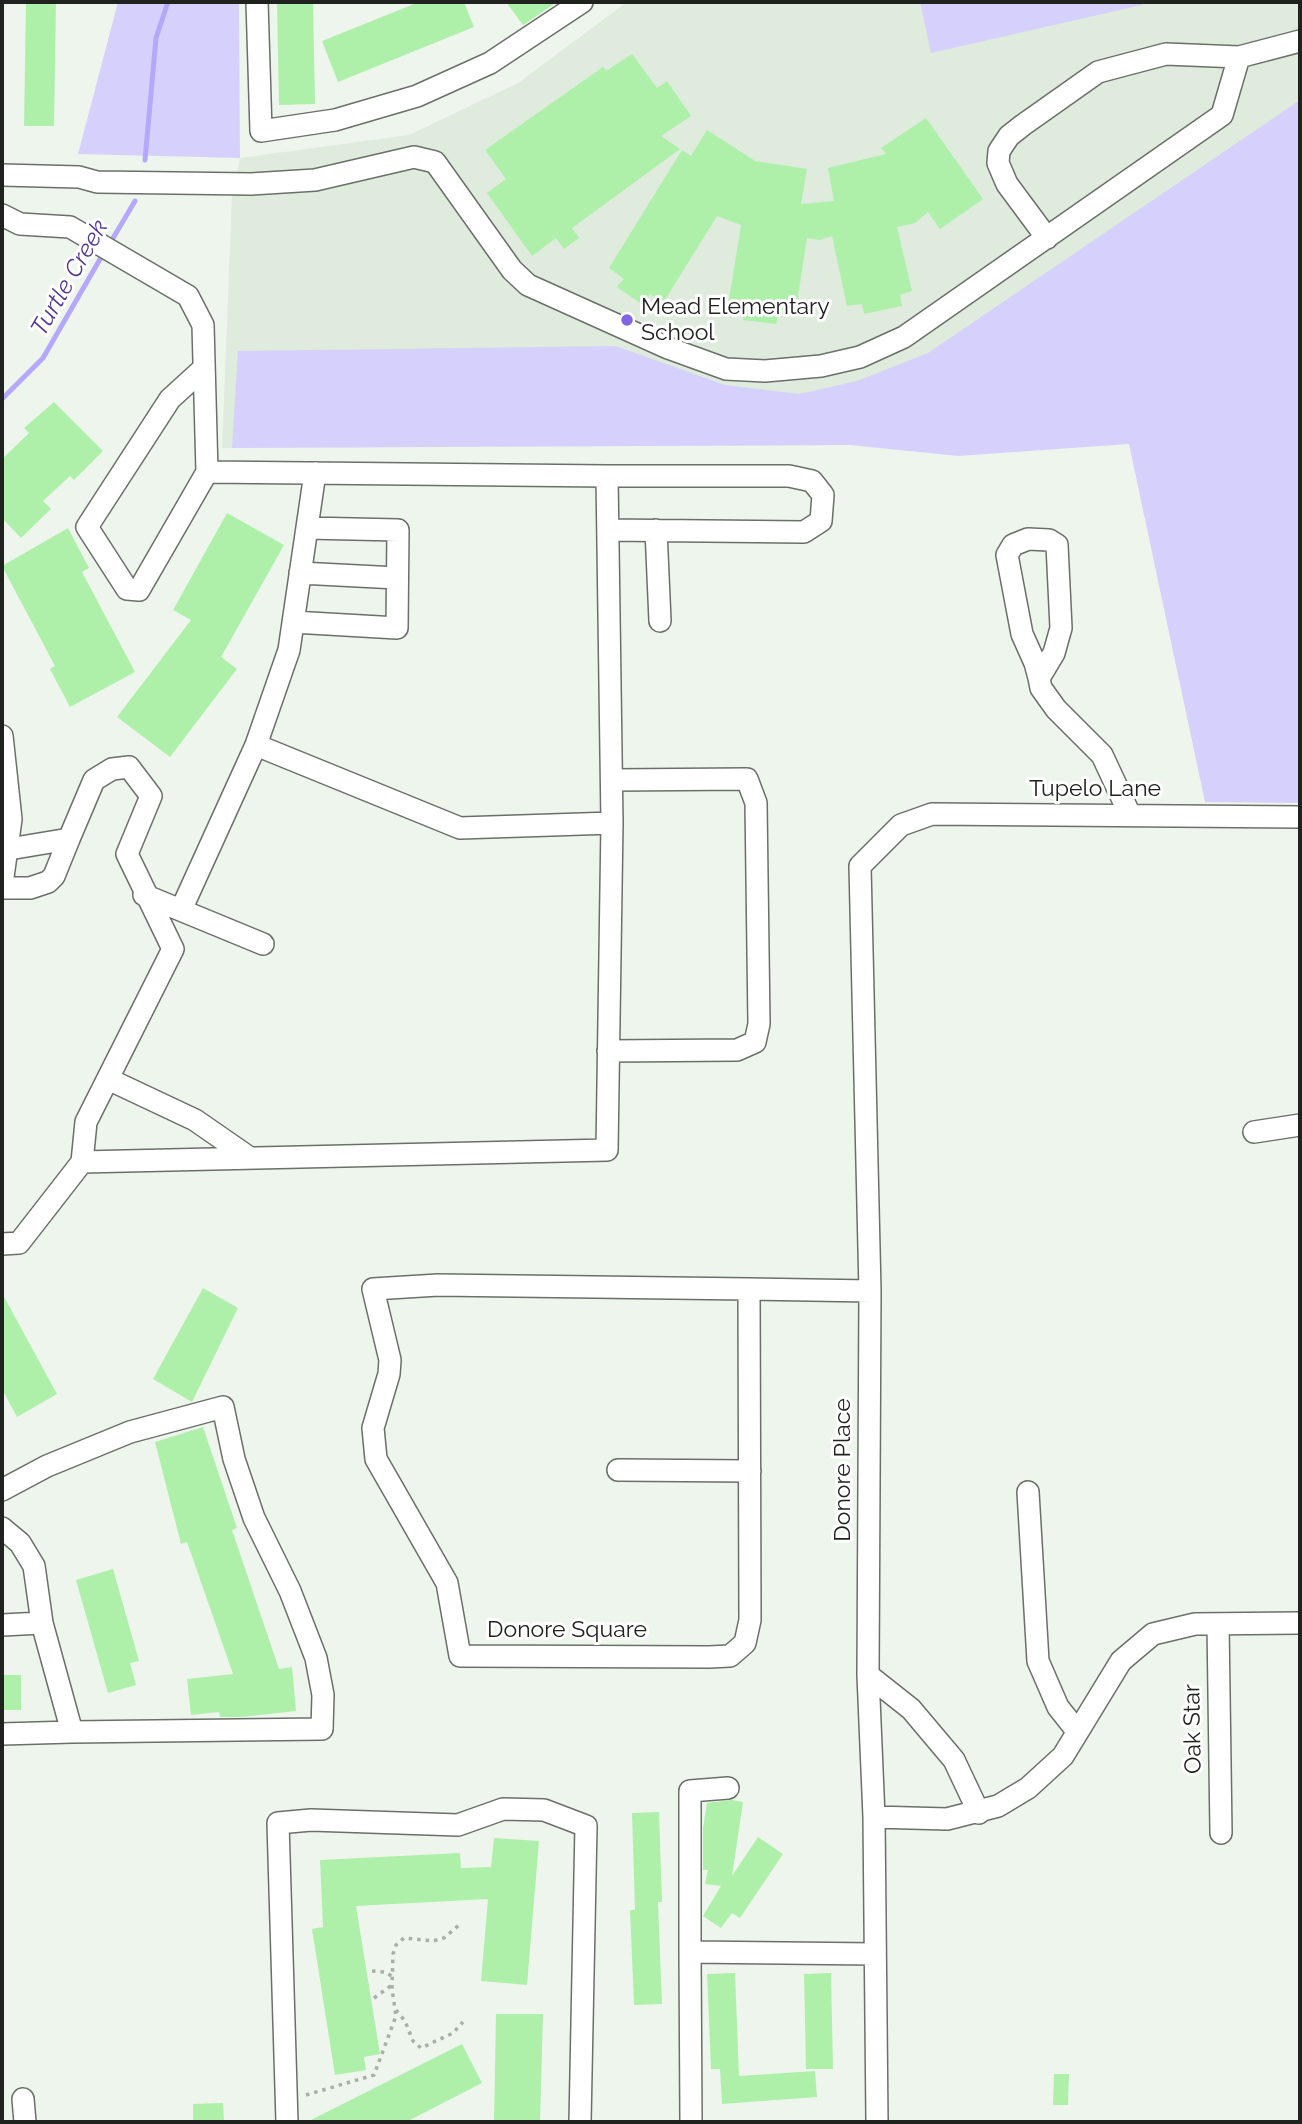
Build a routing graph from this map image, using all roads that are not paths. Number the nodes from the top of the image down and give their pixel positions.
1 (257, 2) edge
2 (582, 2) edge
3 (1300, 29) edge
4 (1292, 43) edge
5 (1239, 57) junction
6 (2, 175) edge
7 (2, 215) edge
8 (1047, 238) junction
9 (204, 369) junction
10 (207, 472) junction
11 (315, 473) junction
12 (607, 476) junction
13 (307, 528) junction
14 (608, 530) junction
15 (656, 530) junction
16 (300, 573) junction
17 (397, 578) junction
18 (660, 621) dead end
19 (293, 622) junction
20 (1039, 678) junction
21 (2, 736) edge
22 (256, 745) junction
23 (612, 780) junction
24 (1130, 815) junction
25 (1300, 817) edge
26 (612, 823) junction
27 (894, 831) joint
28 (69, 839) junction
29 (9, 849) junction
30 (2, 886) edge
31 (144, 895) junction
32 (181, 910) junction
33 (263, 944) dead end
34 (608, 1051) junction
35 (108, 1079) junction
36 (1300, 1125) edge
37 (1254, 1132) dead end
38 (247, 1156) junction
39 (82, 1162) junction
40 (2, 1244) edge
41 (749, 1289) junction
42 (870, 1291) junction
43 (618, 1470) dead end
44 (750, 1471) junction
45 (2, 1490) edge
46 (1028, 1492) dead end
47 (2, 1528) edge
48 (42, 1623) junction
49 (1218, 1623) junction
50 (1300, 1623) edge
51 (2, 1625) edge
52 (868, 1675) junction
53 (1077, 1731) junction
54 (72, 1732) junction
55 (2, 1734) edge
56 (728, 1788) dead end
57 (979, 1813) junction
58 (874, 1816) junction
59 (1221, 1833) dead end
60 (691, 1952) junction
61 (875, 1954) junction
62 (23, 2099) dead end
63 (24, 2122) edge
64 (286, 2122) edge
65 (580, 2122) edge
66 (691, 2122) edge
67 (877, 2122) edge

1 - 2 street
3 - 4 street
4 - 5 street
5 - 8 street
5 - 8 street
6 - 8 street
7 - 9 street
9 - 10 street
9 - 10 street
10 - 11 street
11 - 12 street
11 - 13 street
12 - 14 street
12 - 15 street
13 - 16 street
13 - 17 street
14 - 15 street
14 - 23 street
15 - 18 street
16 - 17 street
16 - 19 street
17 - 19 street
19 - 22 street
20 - 20 street
20 - 24 street
21 - 29 street
22 - 26 street
22 - 32 street
23 - 26 street
23 - 34 street
24 - 25 street, Tupelo Lane
24 - 27 street, Tupelo Lane
26 - 34 street
27 - 42 street, Donore Place
28 - 29 street
28 - 30 street
28 - 31 street
29 - 30 street
31 - 32 street
31 - 35 street
32 - 33 street
34 - 38 street
35 - 38 street
35 - 39 street
36 - 37 street
38 - 39 street
39 - 40 street
41 - 42 street, Donore Square
41 - 44 street, Donore Square
41 - 44 street, Donore Square
42 - 52 street, Donore Place
43 - 44 street
45 - 54 street
46 - 53 street
47 - 48 street
48 - 51 street
48 - 54 street
49 - 50 street
49 - 53 street
49 - 59 street, Oak Star
52 - 57 street
52 - 58 street, Donore Place
53 - 57 street
54 - 55 street
56 - 60 street
57 - 58 street
58 - 61 street, Donore Place
60 - 61 street
60 - 66 street
61 - 67 street, Donore Place
62 - 63 street
64 - 65 street

